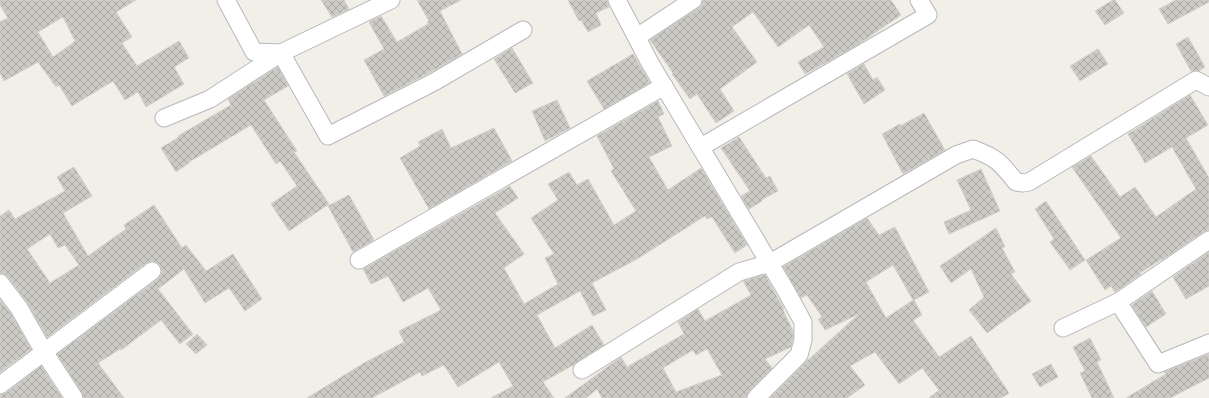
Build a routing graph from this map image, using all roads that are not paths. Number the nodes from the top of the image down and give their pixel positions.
1 (226, 0) edge
2 (391, 0) edge
3 (617, 0) edge
4 (693, 0) edge
5 (919, 0) edge
6 (522, 30) dead end
7 (637, 37) junction
8 (281, 53) junction
9 (664, 86) junction
10 (1209, 87) edge
11 (164, 118) dead end
12 (701, 147) junction
13 (1209, 240) edge
14 (359, 260) dead end
15 (770, 263) junction
16 (152, 271) dead end
17 (0, 283) edge
18 (1118, 302) junction
19 (1063, 328) dead end
20 (1209, 343) edge
21 (44, 352) junction
22 (582, 370) dead end
23 (0, 385) edge
24 (74, 398) edge
25 (756, 398) edge

1 - 8 street
2 - 8 street
3 - 7 street
4 - 7 street
5 - 12 street
6 - 8 street
7 - 9 street
8 - 11 street
9 - 12 street
9 - 14 street
10 - 15 street
12 - 15 street
13 - 18 street
15 - 22 street
15 - 25 street
16 - 21 street
17 - 21 street
18 - 19 street
18 - 20 street
21 - 23 street
21 - 24 street

